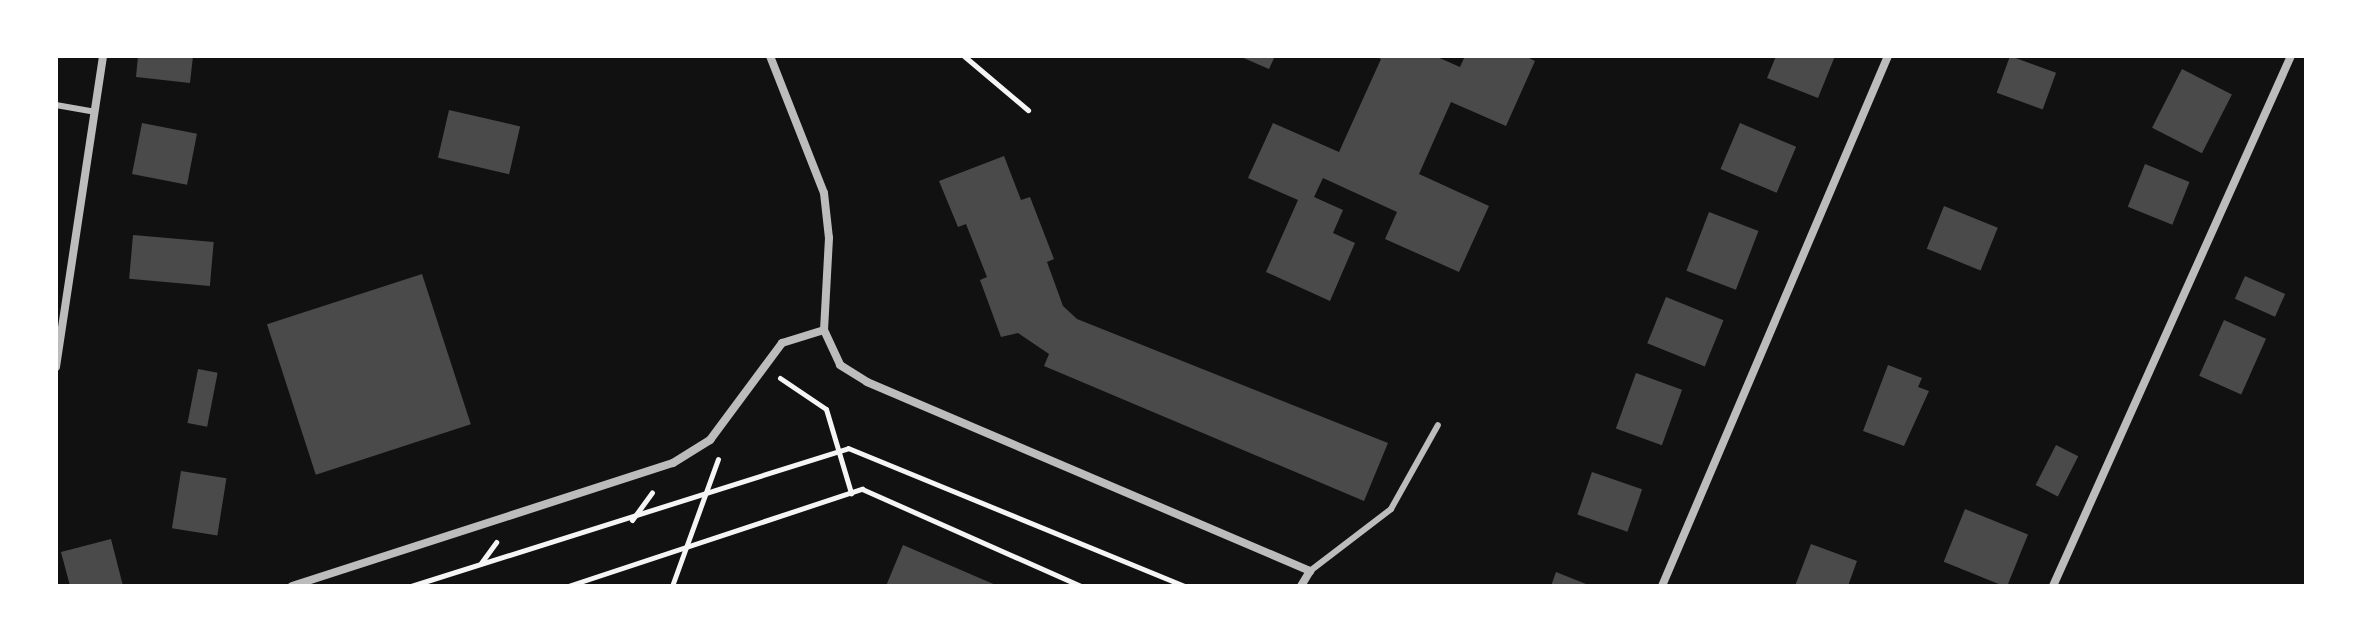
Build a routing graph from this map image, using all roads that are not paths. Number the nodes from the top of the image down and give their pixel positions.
1 (103, 56) edge
2 (770, 56) edge
3 (1888, 56) edge
4 (2291, 56) edge
5 (56, 105) edge
6 (94, 112) junction
7 (824, 330) junction
8 (56, 367) edge
9 (1438, 425) dead end
10 (1310, 571) junction
11 (292, 586) edge
12 (1301, 586) edge
13 (1662, 586) edge
14 (2053, 586) edge

1 - 6 street
2 - 7 street
3 - 13 street
4 - 14 street
5 - 6 lane
6 - 8 street
7 - 10 street
7 - 11 street
9 - 10 lane
10 - 12 street

